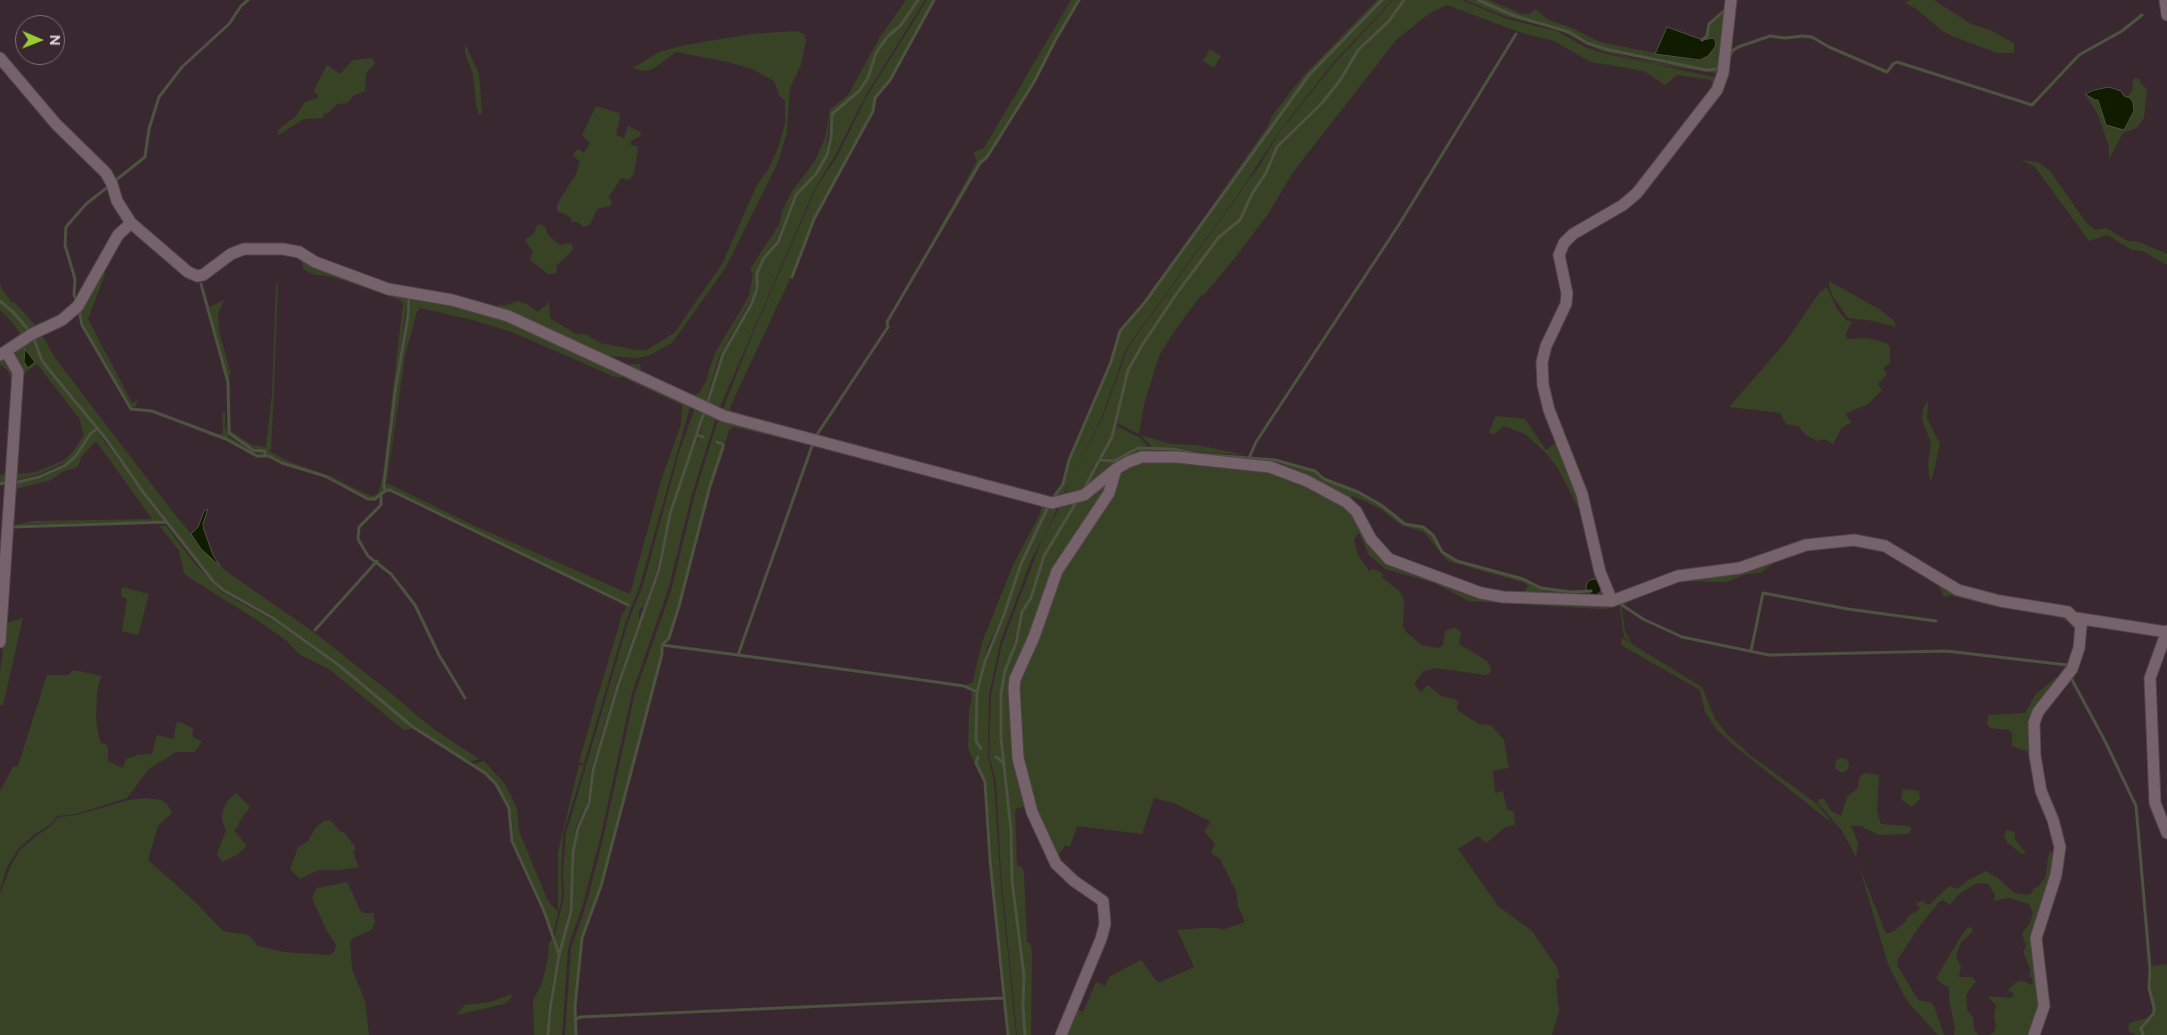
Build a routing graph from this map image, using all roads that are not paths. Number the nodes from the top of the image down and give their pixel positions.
1 (1731, 0) edge
2 (2165, 0) edge
3 (2167, 15) edge
4 (0, 58) edge
5 (131, 223) junction
6 (3, 353) edge
7 (1116, 469) junction
8 (1612, 601) junction
9 (2076, 618) junction
10 (2167, 632) edge
11 (0, 642) edge
12 (2167, 833) edge
13 (1061, 1035) edge
14 (2034, 1035) edge

1 - 8 street
2 - 3 street
4 - 5 street
5 - 6 street
5 - 7 street
6 - 11 street
7 - 8 street
7 - 13 street
8 - 9 street
9 - 10 street
9 - 14 street
10 - 12 street

